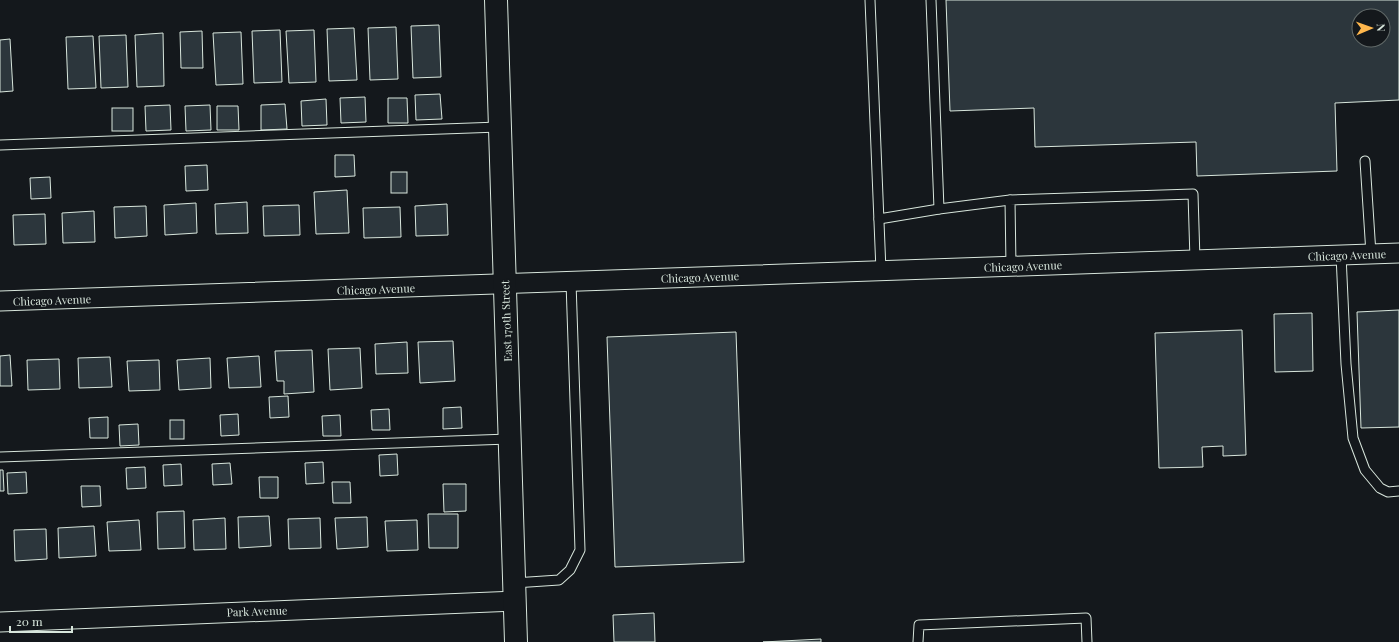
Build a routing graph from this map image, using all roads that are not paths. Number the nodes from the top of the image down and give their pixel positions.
1 (496, 0) edge
2 (870, 0) edge
3 (931, 0) edge
4 (499, 127) junction
5 (0, 145) edge
6 (1365, 161) dead end
7 (1010, 200) junction
8 (939, 209) junction
9 (879, 219) junction
10 (1399, 253) edge
11 (1371, 254) junction
12 (1341, 255) junction
13 (1195, 260) junction
14 (1011, 266) junction
15 (881, 271) junction
16 (571, 282) junction
17 (504, 284) junction
18 (0, 301) edge
19 (509, 439) junction
20 (0, 457) edge
21 (1399, 492) edge
22 (514, 592) junction
23 (0, 622) edge
24 (516, 642) edge
25 (918, 642) edge
26 (1087, 642) edge

1 - 4 street, East 170th Street
2 - 9 lane
3 - 8 lane
4 - 5 lane
4 - 17 street, East 170th Street
6 - 11 lane
7 - 8 lane
7 - 13 lane
7 - 14 lane
8 - 9 lane
9 - 15 lane
10 - 11 street, Chicago Avenue
11 - 12 street, Chicago Avenue
12 - 13 street, Chicago Avenue
12 - 21 lane
13 - 14 street, Chicago Avenue
14 - 15 street, Chicago Avenue
15 - 16 street, Chicago Avenue
16 - 17 street, Chicago Avenue
16 - 22 lane
17 - 18 street, Chicago Avenue
17 - 19 street, East 170th Street
19 - 20 lane
19 - 22 street, East 170th Street
22 - 23 street, Park Avenue
22 - 24 street, East 170th Street
25 - 26 lane

